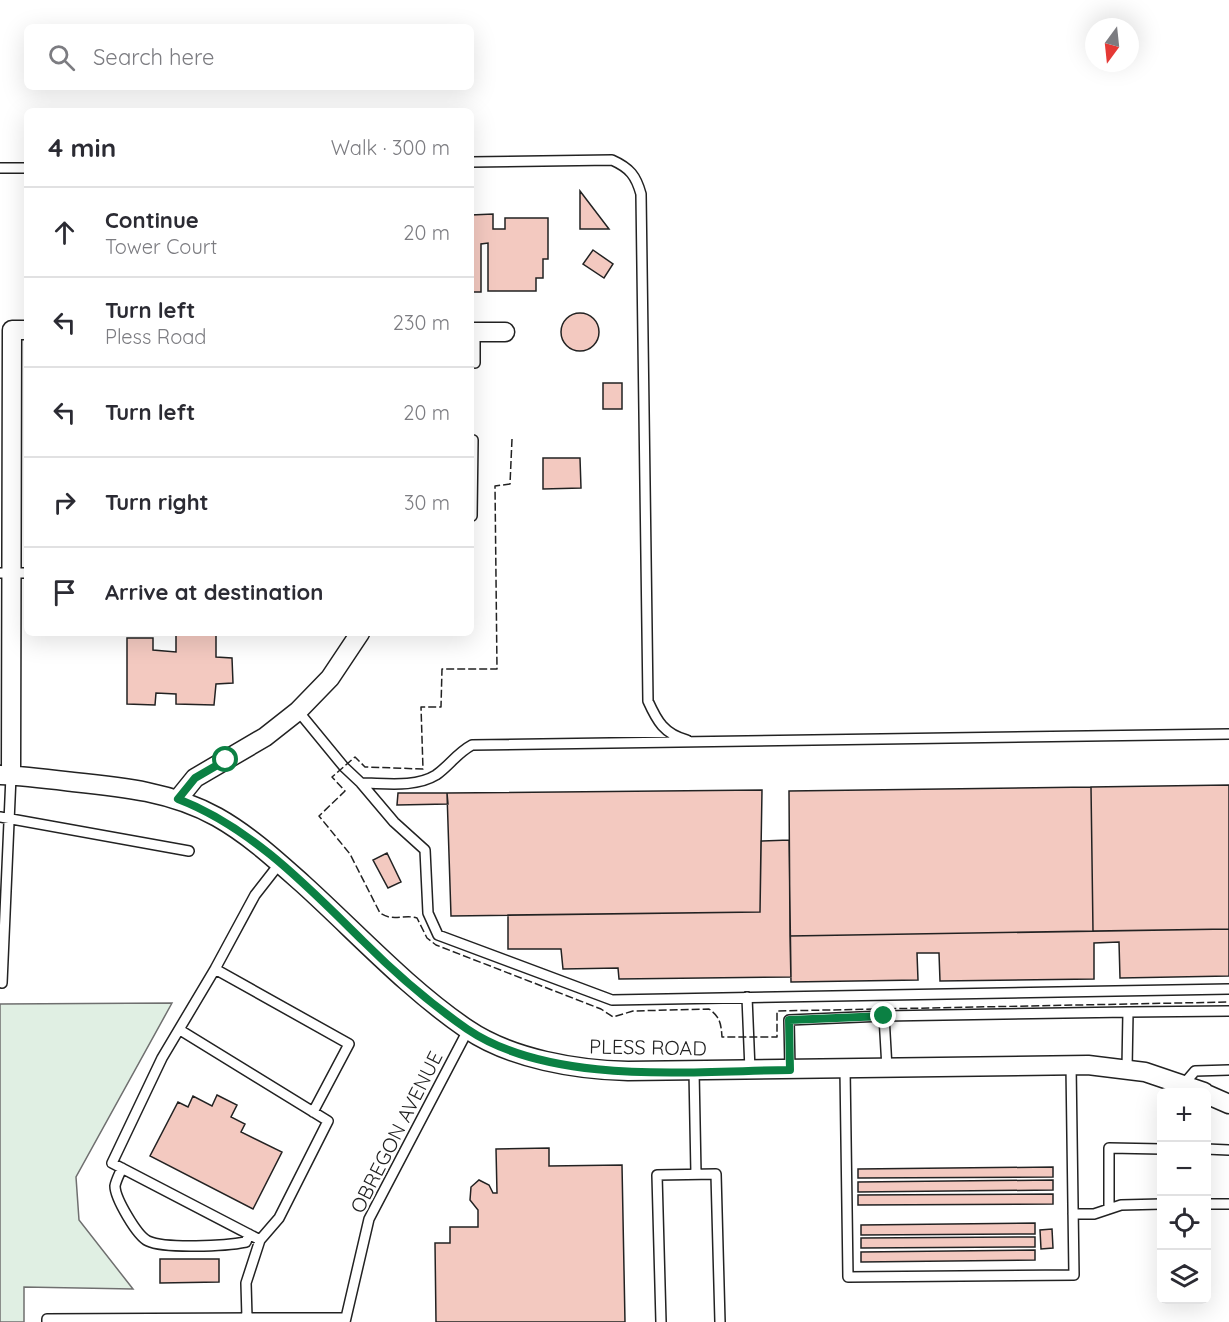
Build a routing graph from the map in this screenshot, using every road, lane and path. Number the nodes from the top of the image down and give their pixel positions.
1 (474, 162) edge
2 (0, 168) edge
3 (24, 168) edge
4 (13, 330) edge
5 (474, 332) edge
6 (505, 332) dead end
7 (474, 348) edge
8 (475, 363) dead end
9 (13, 573) edge
10 (358, 636) edge
11 (6, 651) edge
12 (298, 711) junction
13 (1229, 734) edge
14 (710, 742) junction
15 (6, 775) edge
16 (361, 783) junction
17 (178, 799) junction
18 (5, 817) edge
19 (189, 851) dead end
20 (280, 863) junction
21 (215, 969) junction
22 (2, 983) dead end
23 (1229, 990) edge
24 (747, 997) junction
25 (1229, 1011) edge
26 (1128, 1012) junction
27 (884, 1016) junction
28 (180, 1030) junction
29 (468, 1030) junction
30 (1071, 1065) junction
31 (887, 1068) junction
32 (845, 1069) junction
33 (750, 1070) junction
34 (790, 1070) junction
35 (1127, 1070) junction
36 (1229, 1070) edge
37 (694, 1071) junction
38 (1183, 1085) junction
39 (1191, 1088) edge
40 (1211, 1096) edge
41 (1229, 1104) edge
42 (313, 1112) junction
43 (1157, 1149) edge
44 (1211, 1149) edge
45 (1229, 1150) edge
46 (122, 1168) junction
47 (696, 1174) junction
48 (1157, 1204) edge
49 (1211, 1204) edge
50 (1229, 1204) edge
51 (1108, 1209) junction
52 (1073, 1214) junction
53 (249, 1234) junction
54 (260, 1240) junction
55 (247, 1318) junction
56 (259, 1320) edge
57 (345, 1320) edge
58 (47, 1322) edge
59 (661, 1322) edge
60 (720, 1322) edge

1 - 14 lane
2 - 3 lane
4 - 9 street
5 - 6 street
7 - 8 lane
9 - 11 street
10 - 12 street
11 - 15 street
12 - 16 lane
12 - 17 street
13 - 14 lane
14 - 16 lane
15 - 17 street, PLESS ROAD
15 - 18 lane
16 - 24 lane
17 - 20 street, PLESS ROAD
18 - 19 lane
18 - 22 lane
20 - 21 lane
20 - 29 street, PLESS ROAD
21 - 28 lane
21 - 42 lane
23 - 24 lane
24 - 33 lane
25 - 26 lane
26 - 27 lane
26 - 35 lane
27 - 31 lane
27 - 34 lane
28 - 42 lane
28 - 46 lane
29 - 37 street, PLESS ROAD
29 - 57 lane, OBREGON AVENUE
30 - 31 street, PLESS ROAD
30 - 35 street, PLESS ROAD
30 - 52 lane
31 - 32 street, PLESS ROAD
32 - 34 street, PLESS ROAD
32 - 52 lane
33 - 34 street, PLESS ROAD
33 - 37 street, PLESS ROAD
35 - 38 street, PLESS ROAD
36 - 38 lane
37 - 47 lane
38 - 39 street, PLESS ROAD
40 - 41 street, PLESS ROAD
42 - 54 lane
43 - 51 lane
44 - 45 lane
46 - 53 lane
46 - 53 lane
47 - 59 lane
47 - 60 lane
48 - 51 lane
49 - 50 lane
51 - 52 lane
53 - 54 lane
54 - 55 lane
55 - 56 lane
55 - 58 lane
56 - 57 lane

